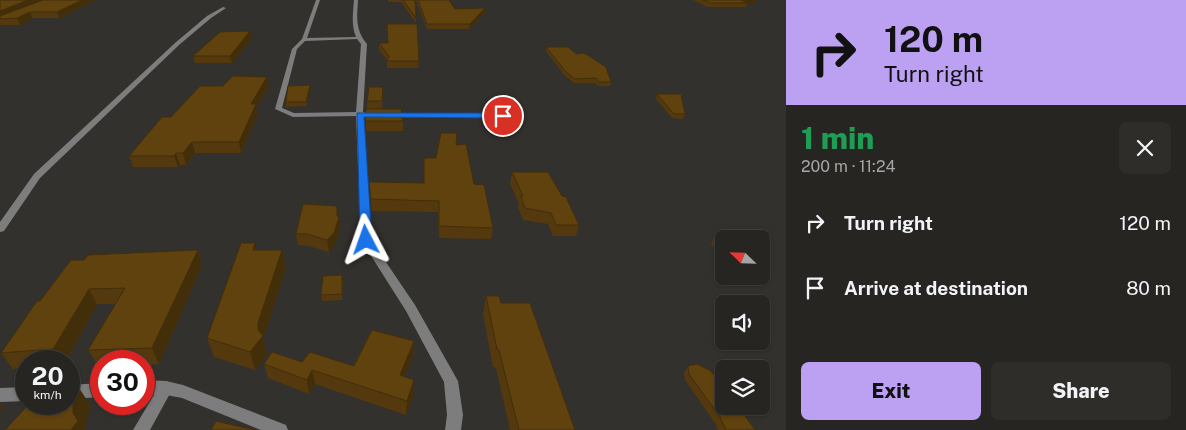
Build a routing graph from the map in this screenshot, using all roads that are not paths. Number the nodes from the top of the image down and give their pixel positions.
1 (318, 0) edge
2 (356, 0) edge
3 (224, 8) dead end
4 (358, 38) junction
5 (304, 40) junction
6 (359, 114) junction
7 (503, 116) dead end
8 (0, 229) edge
9 (155, 388) edge
10 (166, 388) junction
11 (15, 394) edge
12 (0, 395) edge
13 (141, 430) edge
14 (280, 430) edge
15 (453, 430) edge

1 - 5 street
2 - 4 street
3 - 8 street
4 - 5 street
4 - 6 street
5 - 6 street
6 - 7 street
6 - 15 street
9 - 10 street
10 - 13 street
10 - 14 street
11 - 12 street

